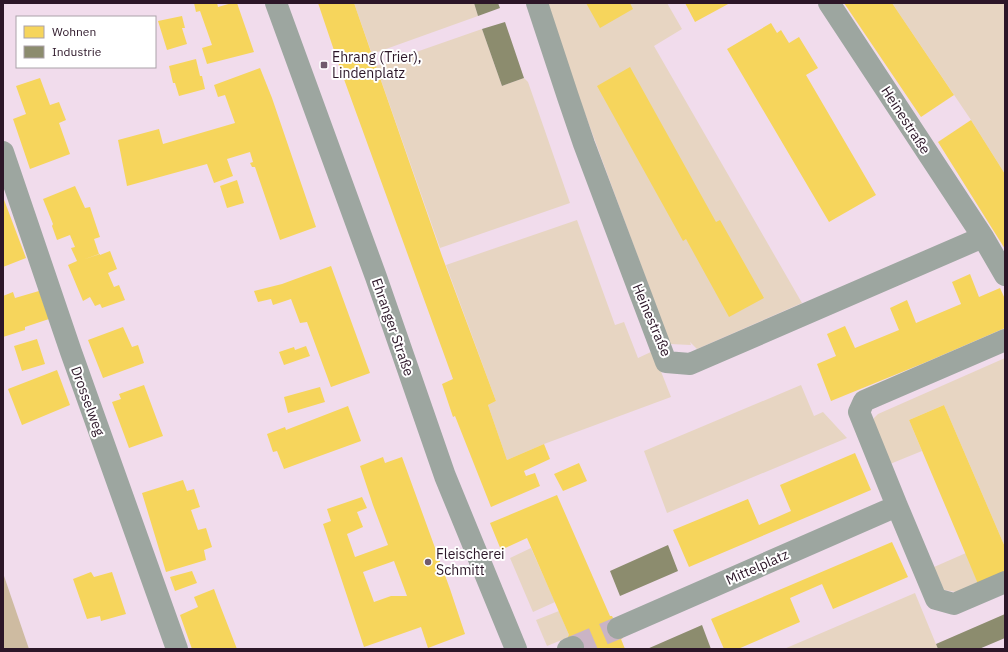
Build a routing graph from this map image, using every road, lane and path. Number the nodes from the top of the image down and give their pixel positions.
1 (276, 3) edge
2 (537, 3) edge
3 (829, 3) edge
4 (3, 152) edge
5 (983, 237) junction
6 (1005, 275) edge
7 (1005, 340) edge
8 (897, 506) junction
9 (1005, 582) edge
10 (618, 628) tunnel mouth
11 (177, 649) edge
12 (516, 649) edge

1 - 12 street, Ehranger Straße
2 - 5 street, Heinestraße
3 - 5 street, Heinestraße
4 - 11 street, Drosselweg
5 - 6 street, Heinestraße
7 - 8 street
8 - 9 street
8 - 10 street, Mittelplatz

